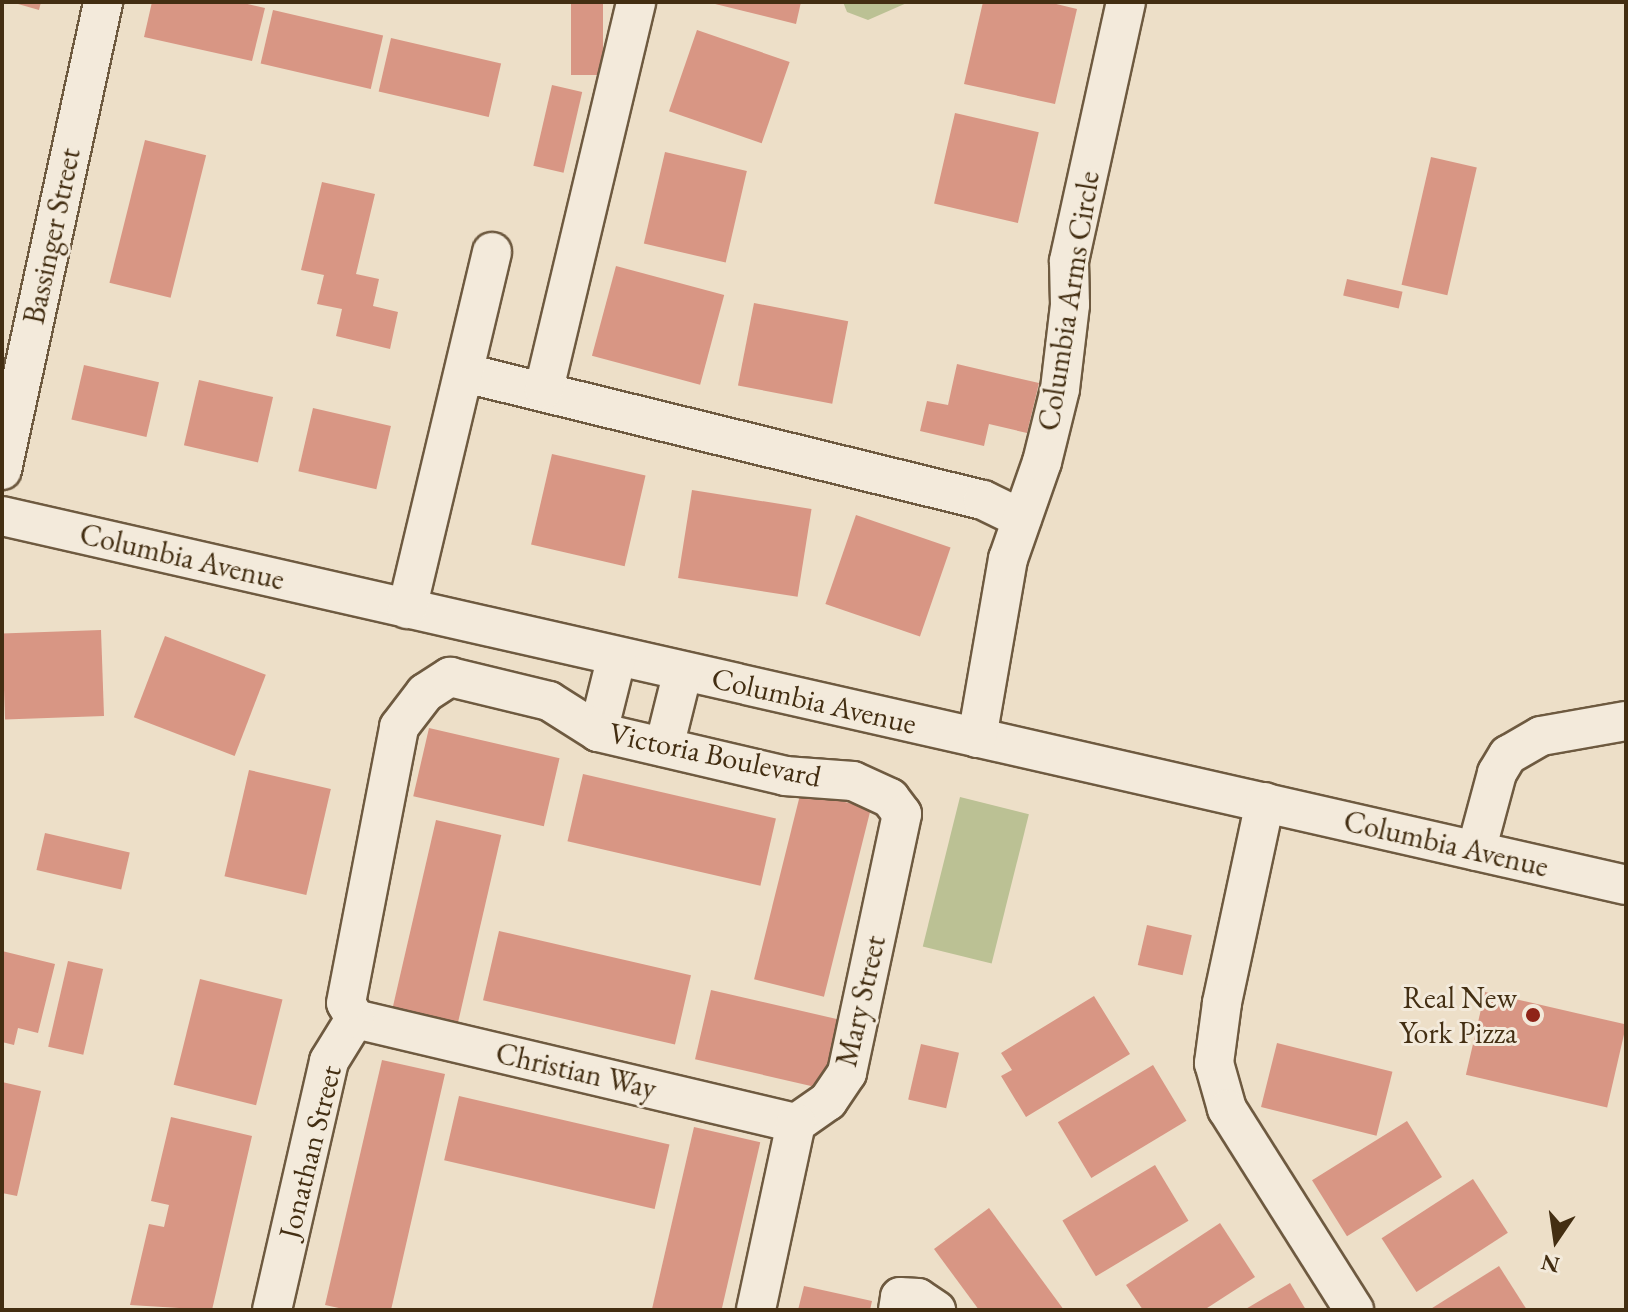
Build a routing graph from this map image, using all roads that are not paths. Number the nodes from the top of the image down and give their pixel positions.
1 (103, 2) edge
2 (636, 2) edge
3 (1126, 2) edge
4 (492, 252) dead end
5 (465, 373) junction
6 (544, 389) junction
7 (2, 470) edge
8 (2, 516) edge
9 (1022, 519) junction
10 (407, 609) junction
11 (617, 656) junction
12 (683, 671) junction
13 (1626, 721) edge
14 (598, 732) junction
15 (977, 738) junction
16 (664, 747) junction
17 (1265, 802) junction
18 (901, 813) joint
19 (1476, 851) junction
20 (1626, 885) edge
21 (355, 1019) junction
22 (796, 1123) junction
23 (272, 1310) edge
24 (756, 1310) edge
25 (898, 1310) edge
26 (936, 1310) edge
27 (1354, 1310) edge

1 - 7 street, Bassinger Street
2 - 6 street
3 - 9 street, Columbia Arms Circle
4 - 5 street
5 - 6 street
5 - 10 street
6 - 9 street
8 - 10 street, Columbia Avenue
9 - 15 street, Columbia Arms Circle
10 - 11 street, Columbia Avenue
11 - 12 street, Columbia Avenue
11 - 14 street
12 - 15 street, Columbia Avenue
12 - 16 street
13 - 19 street
14 - 16 street, Victoria Boulevard
14 - 21 street, Victoria Boulevard
15 - 17 street, Columbia Avenue
16 - 18 street, Victoria Boulevard
17 - 19 street, Columbia Avenue
17 - 27 street
18 - 22 street, Mary Street
19 - 20 street, Columbia Avenue
21 - 22 street, Christian Way
21 - 23 street, Jonathan Street
22 - 24 street
25 - 26 street

